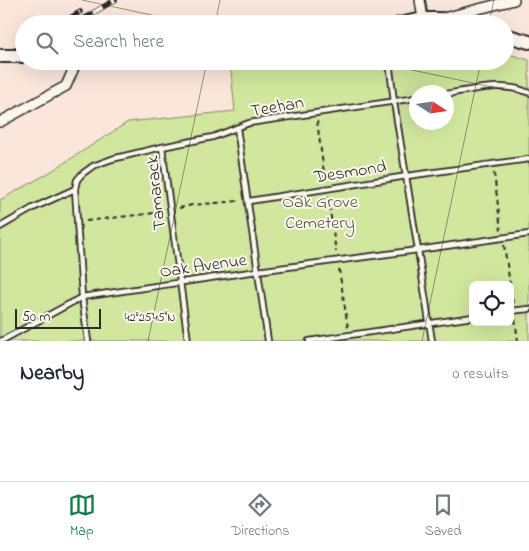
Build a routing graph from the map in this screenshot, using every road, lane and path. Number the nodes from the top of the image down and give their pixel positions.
1 (420, 0) edge
2 (514, 0) edge
3 (422, 15) edge
4 (456, 15) edge
5 (514, 38) edge
6 (529, 42) edge
7 (0, 56) edge
8 (15, 56) edge
9 (73, 70) edge
10 (390, 70) edge
11 (454, 93) edge
12 (529, 93) edge
13 (409, 99) edge
14 (394, 102) junction
15 (316, 113) junction
16 (0, 122) edge
17 (237, 128) junction
18 (162, 147) junction
19 (529, 159) edge
20 (493, 164) junction
21 (407, 176) junction
22 (326, 188) junction
23 (75, 189) junction
24 (249, 200) junction
25 (171, 211) junction
26 (77, 223) junction
27 (0, 227) edge
28 (529, 234) edge
29 (502, 238) junction
30 (418, 250) junction
31 (338, 260) junction
32 (257, 271) junction
33 (509, 281) edge
34 (180, 282) junction
35 (82, 297) junction
36 (529, 309) edge
37 (514, 311) edge
38 (469, 318) edge
39 (514, 321) edge
40 (430, 323) junction
41 (349, 335) junction
42 (1, 341) edge
43 (88, 341) edge
44 (188, 341) edge
45 (268, 341) edge
46 (309, 341) edge
47 (432, 341) edge
48 (518, 341) edge

1 - 3 street
2 - 4 street
5 - 6 street
7 - 8 street, bridge
9 - 16 street
10 - 14 lane
11 - 12 lane
13 - 14 lane, Teehan
14 - 15 lane, Teehan
14 - 21 lane
15 - 17 lane, Teehan
15 - 22 path
17 - 18 lane, Tamarack
17 - 24 lane, Teehan
18 - 23 lane
18 - 25 lane, Tamarack
19 - 20 lane, Desmond
20 - 21 lane, Desmond
20 - 29 path
21 - 22 lane, Desmond
21 - 30 lane
22 - 24 lane, Desmond
22 - 31 path
23 - 26 lane
23 - 27 lane
24 - 25 path
24 - 32 lane
25 - 26 path
25 - 34 lane, Tamarack
26 - 35 lane
28 - 29 lane, Oak Avenue
29 - 30 lane, Oak Avenue
29 - 33 path
30 - 31 lane, Oak Avenue
30 - 40 lane
31 - 32 lane, Oak Avenue
31 - 41 path
32 - 34 lane, Oak Avenue
32 - 45 lane
34 - 35 lane, Oak Avenue
34 - 44 lane, Tamarack
35 - 42 lane, Oak Avenue
35 - 43 lane
36 - 37 lane
38 - 40 lane
39 - 48 path
40 - 41 lane
40 - 47 lane
41 - 46 lane

